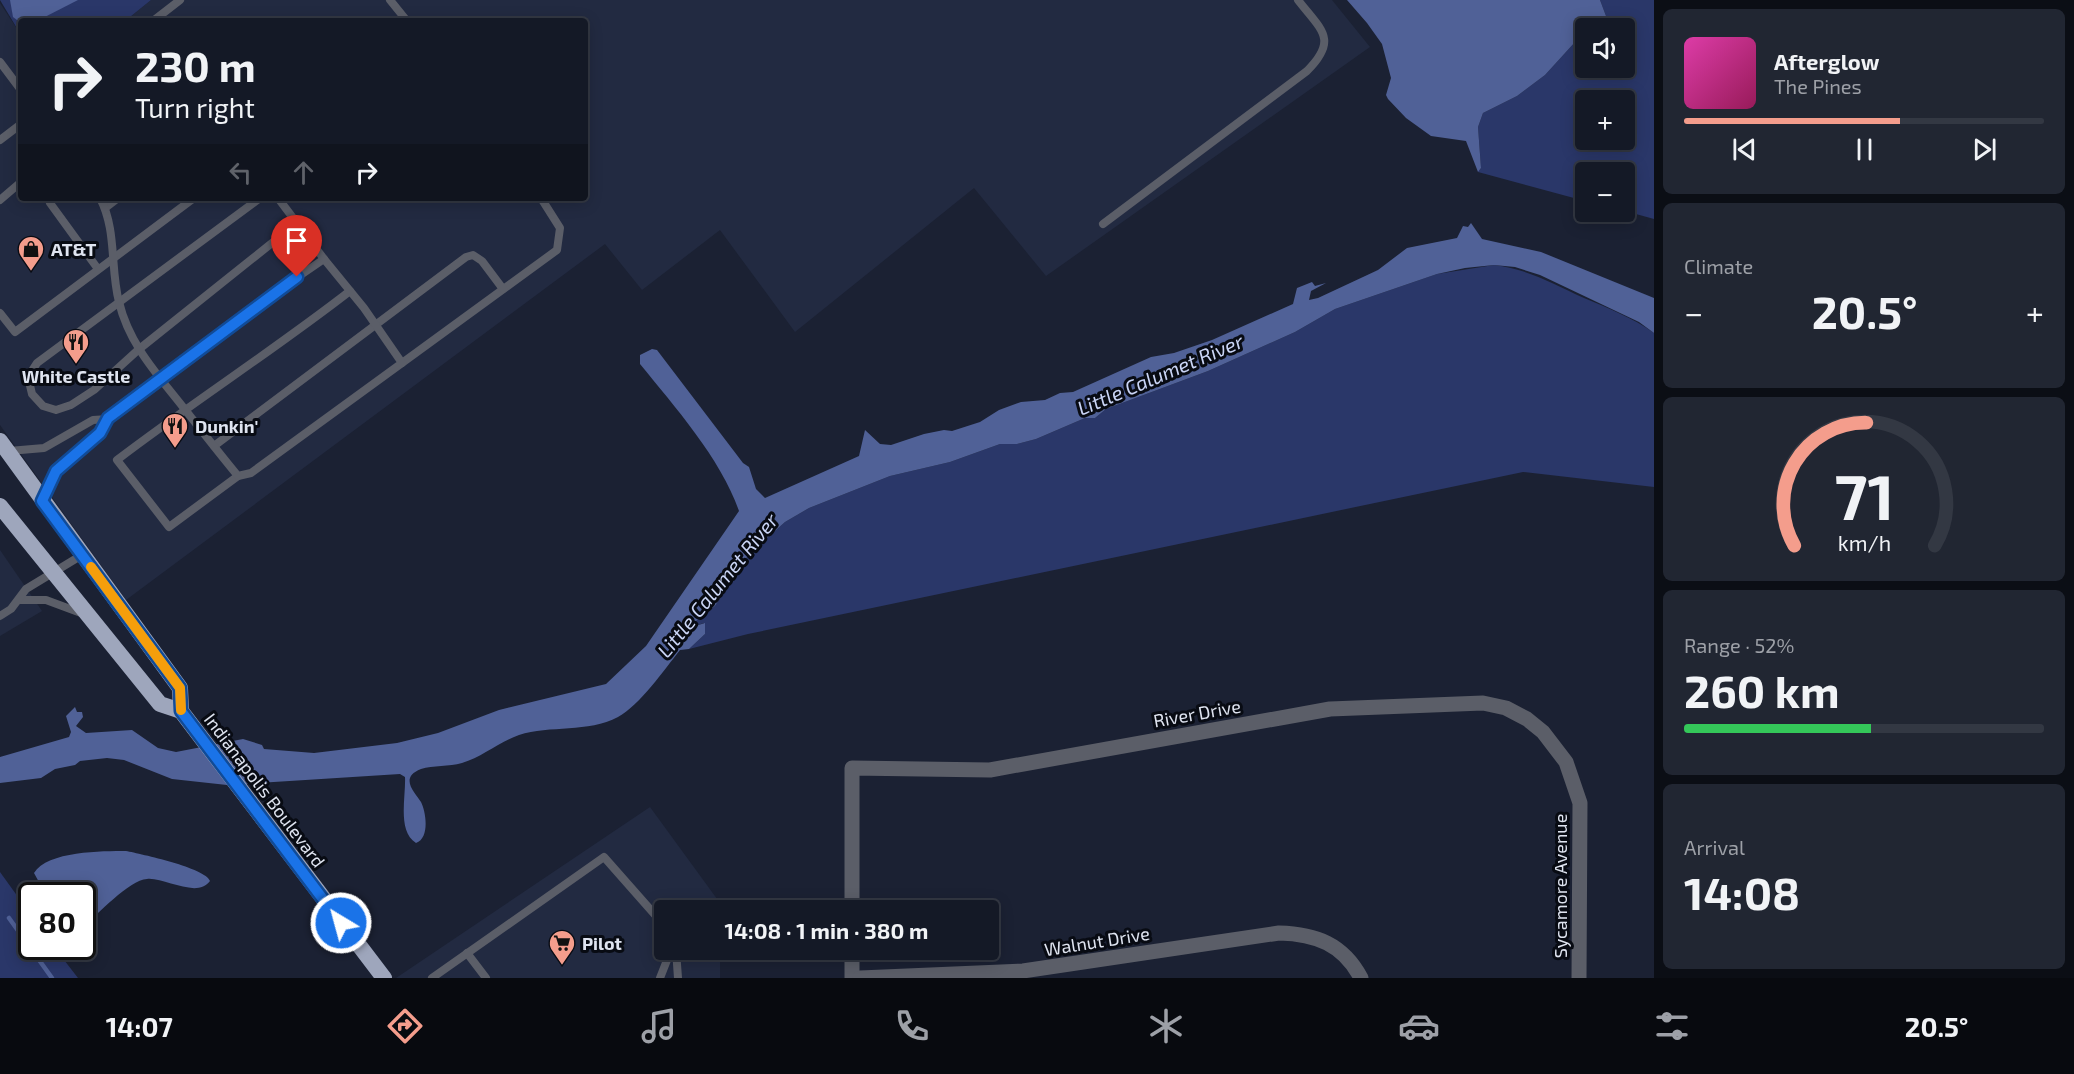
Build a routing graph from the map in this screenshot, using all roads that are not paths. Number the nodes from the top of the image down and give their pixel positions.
1 (180, 0) edge
2 (390, 0) edge
3 (1298, 0) edge
4 (157, 18) edge
5 (405, 18) edge
6 (0, 62) edge
7 (18, 86) edge
8 (18, 126) edge
9 (0, 140) edge
10 (18, 185) edge
11 (0, 200) edge
12 (102, 201) edge
13 (114, 201) edge
14 (190, 201) edge
15 (256, 201) edge
16 (281, 201) edge
17 (543, 201) edge
18 (50, 203) dead end
19 (105, 208) junction
20 (297, 223) junction
21 (1103, 224) dead end
22 (113, 257) junction
23 (324, 259) junction
24 (98, 269) junction
25 (503, 289) junction
26 (350, 291) junction
27 (118, 302) junction
28 (0, 313) edge
29 (376, 324) junction
30 (138, 350) junction
31 (402, 363) junction
32 (161, 379) junction
33 (185, 409) junction
34 (108, 418) junction
35 (4, 446) edge
36 (213, 446) junction
37 (238, 476) junction
38 (42, 501) junction
39 (0, 506) edge
40 (82, 555) junction
41 (54, 572) junction
42 (19, 600) junction
43 (88, 615) junction
44 (0, 616) edge
45 (181, 711) junction
46 (1543, 732) joint
47 (852, 900) edge
48 (654, 914) edge
49 (467, 953) junction
50 (667, 960) edge
51 (677, 960) edge
52 (852, 960) edge
53 (384, 978) edge
54 (432, 978) edge
55 (486, 978) edge
56 (660, 978) edge
57 (678, 978) edge
58 (852, 978) edge
59 (860, 978) edge
60 (1361, 978) edge
61 (1579, 978) edge

1 - 4 lane
2 - 5 lane
3 - 21 lane
6 - 7 lane
8 - 9 lane
10 - 11 lane
12 - 19 lane
13 - 19 lane
14 - 22 lane
15 - 27 lane
16 - 20 lane
17 - 25 lane
18 - 24 lane
19 - 22 lane
20 - 23 lane
20 - 30 lane
22 - 24 lane
22 - 27 lane
23 - 26 lane
23 - 32 lane
24 - 28 lane
25 - 29 lane
25 - 31 lane
26 - 29 lane
26 - 33 lane
27 - 30 lane
27 - 30 lane
29 - 31 lane
29 - 36 lane
30 - 32 lane
31 - 37 lane
32 - 33 lane
32 - 34 lane
33 - 36 lane
33 - 37 lane
34 - 35 lane
34 - 38 lane
35 - 38 highway, Indianapolis Boulevard
36 - 37 lane
38 - 40 highway, Indianapolis Boulevard
39 - 41 highway, Indianapolis Boulevard
40 - 41 lane
40 - 45 highway, Indianapolis Boulevard
41 - 42 lane
41 - 43 highway, Indianapolis Boulevard
42 - 43 lane
42 - 44 lane
43 - 45 highway, Indianapolis Boulevard
45 - 53 highway, Indianapolis Boulevard
46 - 47 street, River Drive
46 - 61 street, Sycamore Avenue
48 - 49 lane
49 - 54 lane
49 - 55 lane
50 - 56 lane
51 - 57 lane
52 - 58 street
59 - 60 street, Walnut Drive

